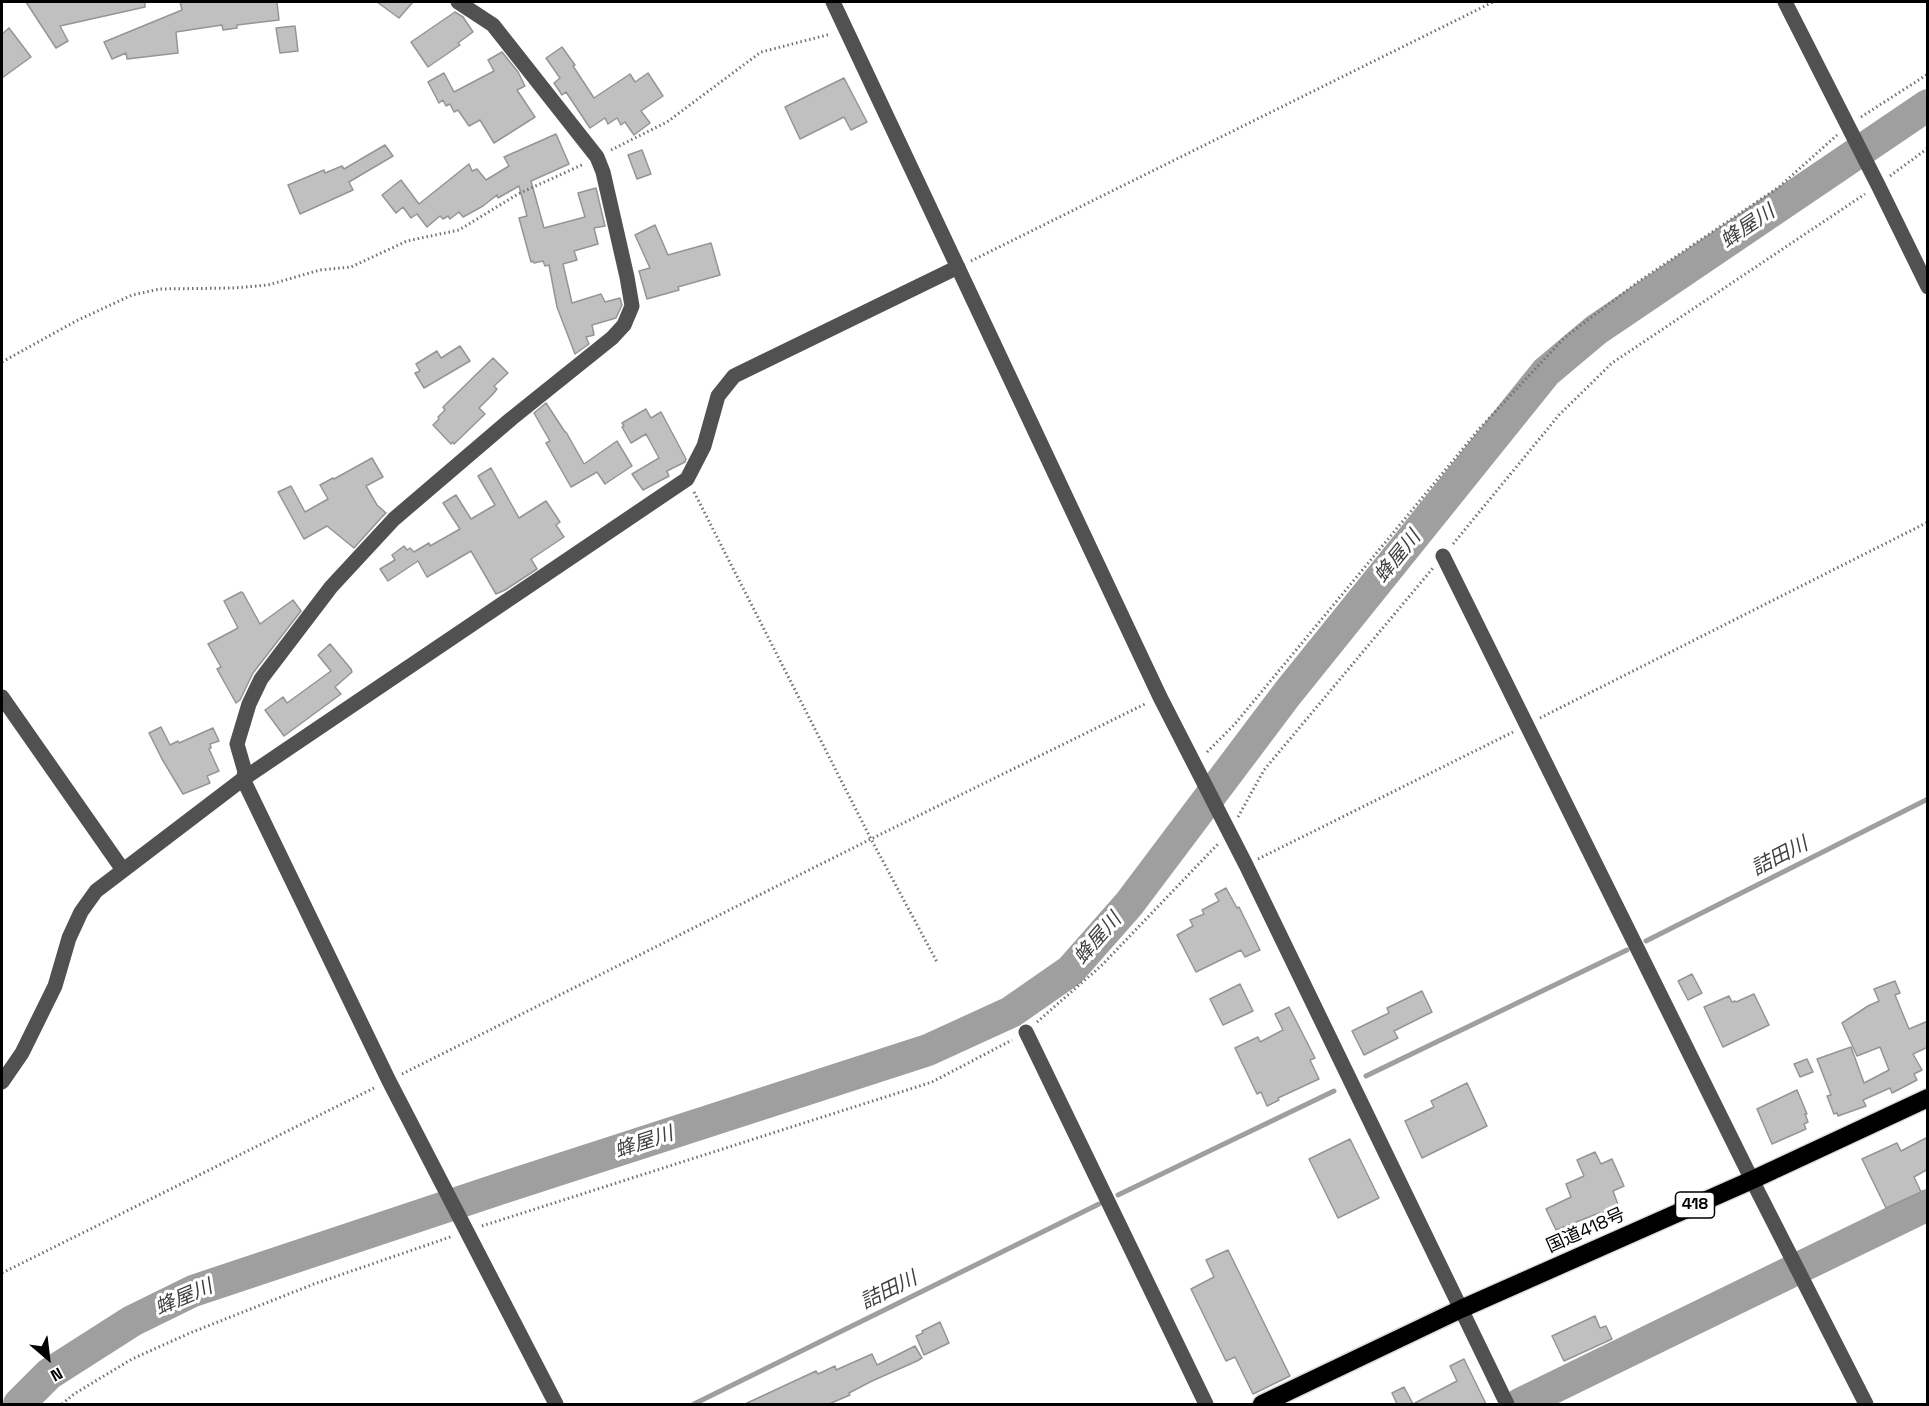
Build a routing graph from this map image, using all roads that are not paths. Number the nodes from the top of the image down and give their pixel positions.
1 (458, 2) edge
2 (833, 2) edge
3 (1785, 2) edge
4 (958, 267) junction
5 (1928, 286) edge
6 (1443, 556) road end
7 (2, 697) edge
8 (243, 779) junction
9 (123, 870) junction
10 (1026, 1032) road end
11 (2, 1082) edge
12 (1928, 1098) edge
13 (1752, 1180) junction
14 (1461, 1309) junction
15 (1506, 1402) edge
16 (556, 1404) edge
17 (1206, 1404) edge
18 (1262, 1404) edge
19 (1866, 1404) edge

1 - 8 street
2 - 4 street
3 - 5 street
4 - 8 street
4 - 14 street
6 - 13 street
7 - 9 street
8 - 9 street
8 - 16 street
9 - 11 street
10 - 17 street
12 - 13 highway, 国道418号 / 418
13 - 14 highway, 国道418号 / 418
13 - 19 street
14 - 15 street
14 - 18 highway, 国道418号 / 418

